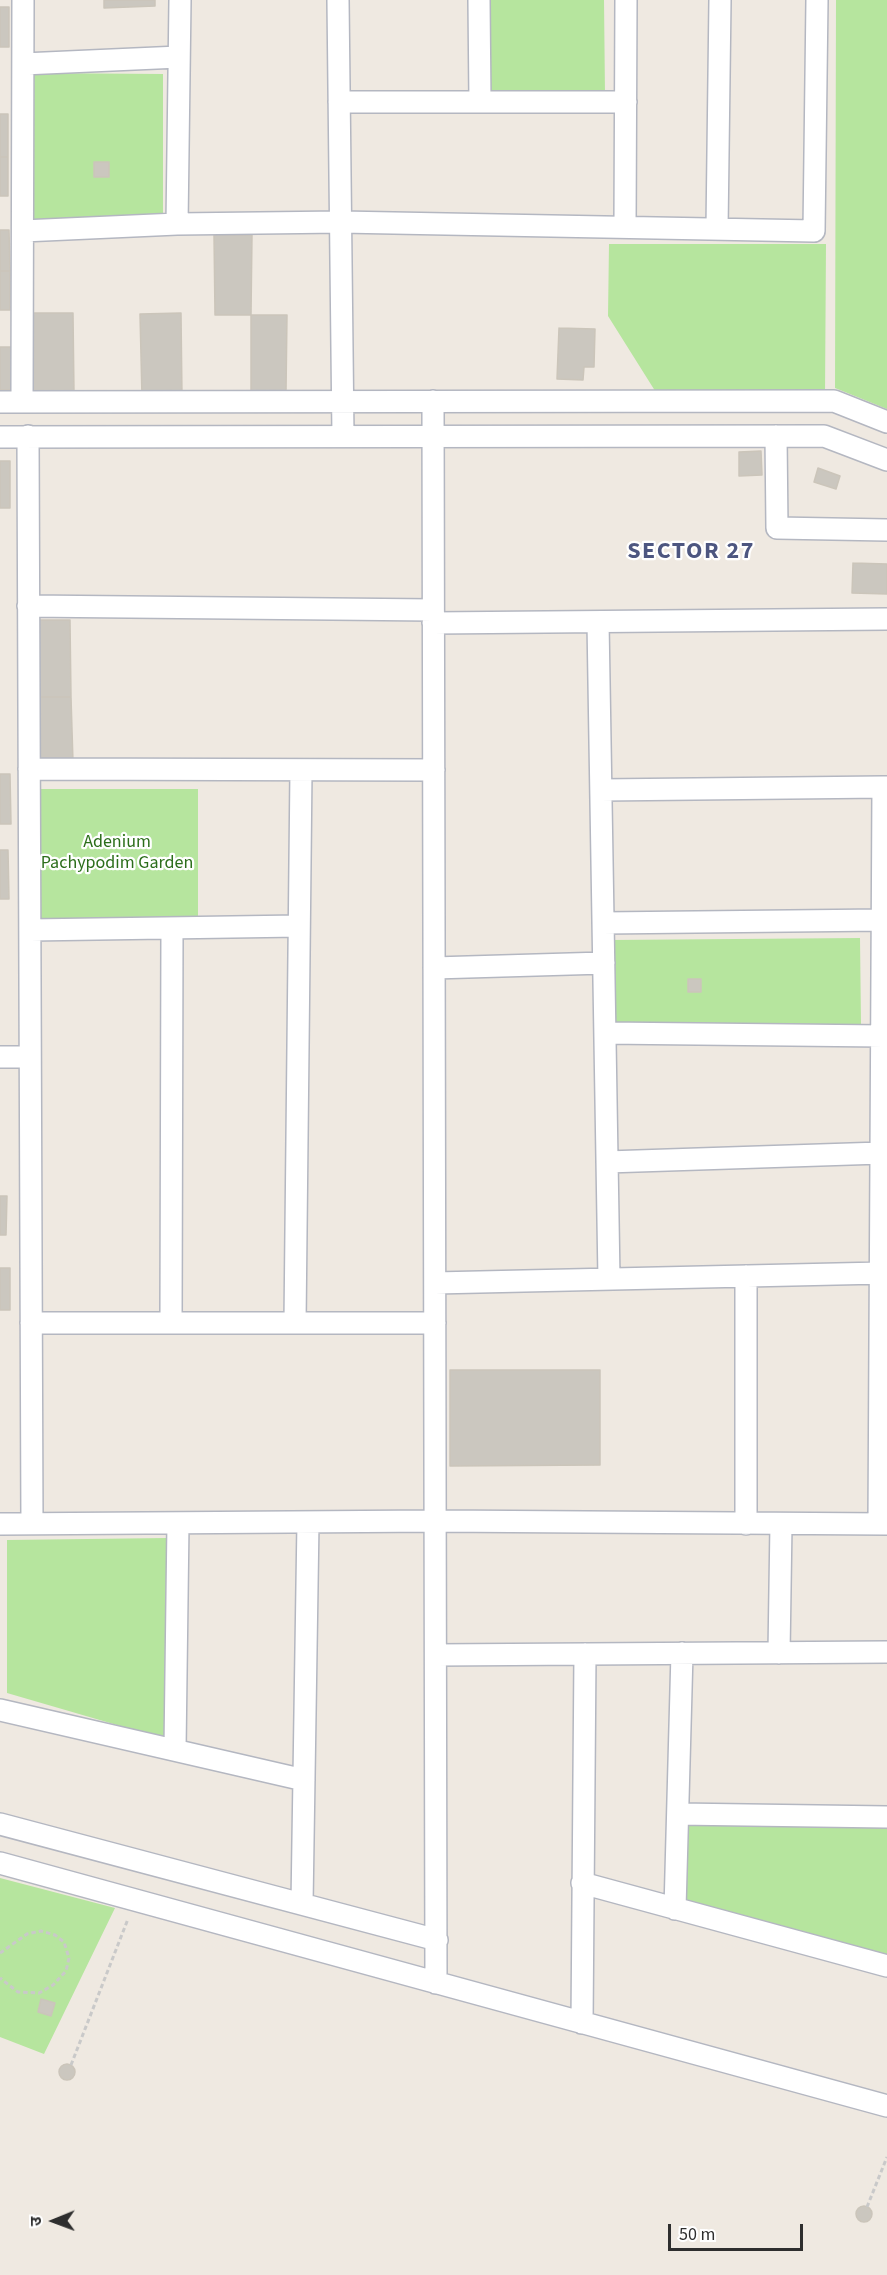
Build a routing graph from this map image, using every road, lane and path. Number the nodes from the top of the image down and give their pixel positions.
1 (23, 0) edge
2 (180, 0) edge
3 (338, 0) edge
4 (479, 0) edge
5 (626, 0) edge
6 (720, 0) edge
7 (817, 0) edge
8 (179, 57) junction
9 (23, 64) junction
10 (339, 102) junction
11 (480, 102) junction
12 (626, 102) junction
13 (340, 222) junction
14 (177, 224) junction
15 (625, 227) junction
16 (717, 230) junction
17 (23, 231) junction
18 (343, 401) junction
19 (433, 401) junction
20 (0, 402) edge
21 (22, 402) junction
22 (887, 422) edge
23 (0, 436) edge
24 (28, 436) junction
25 (343, 436) junction
26 (433, 436) junction
27 (776, 436) junction
28 (887, 460) edge
29 (887, 530) edge
30 (28, 606) junction
31 (433, 617) junction
32 (887, 619) edge
33 (598, 622) junction
34 (29, 769) junction
35 (301, 770) junction
36 (434, 770) junction
37 (885, 787) edge
38 (601, 790) junction
39 (882, 920) junction
40 (603, 923) junction
41 (299, 926) junction
42 (172, 928) junction
43 (30, 930) junction
44 (604, 963) junction
45 (434, 968) junction
46 (605, 1033) junction
47 (883, 1036) junction
48 (0, 1057) edge
49 (30, 1057) junction
50 (881, 1153) junction
51 (607, 1162) junction
52 (884, 1185) edge
53 (880, 1273) junction
54 (746, 1276) junction
55 (609, 1279) junction
56 (435, 1282) junction
57 (31, 1323) junction
58 (171, 1323) junction
59 (295, 1323) junction
60 (435, 1323) junction
61 (436, 1521) junction
62 (308, 1522) junction
63 (178, 1523) junction
64 (0, 1524) edge
65 (32, 1524) junction
66 (746, 1524) junction
67 (781, 1524) junction
68 (883, 1524) edge
69 (887, 1652) edge
70 (682, 1653) junction
71 (779, 1653) junction
72 (436, 1654) junction
73 (585, 1654) junction
74 (0, 1710) edge
75 (175, 1749) junction
76 (304, 1780) junction
77 (678, 1814) junction
78 (887, 1817) edge
79 (0, 1824) edge
80 (0, 1863) edge
81 (582, 1883) junction
82 (135, 1900) junction
83 (302, 1904) junction
84 (675, 1909) junction
85 (437, 1940) junction
86 (0, 1953) edge
87 (887, 1966) edge
88 (0, 1978) edge
89 (436, 1983) junction
90 (582, 2023) junction
91 (71, 2065) dead end
92 (887, 2106) edge
93 (887, 2157) edge
94 (867, 2207) dead end

1 - 9 street
2 - 8 street
3 - 10 street
4 - 11 street
5 - 12 street
6 - 16 street
7 - 16 street
8 - 9 street
8 - 14 street
9 - 17 street
10 - 11 street
10 - 13 street
11 - 12 street
12 - 15 street
13 - 14 street
13 - 15 street
13 - 18 street
14 - 17 street
15 - 16 street
17 - 21 street
18 - 19 street
18 - 21 street
18 - 25 street
19 - 22 street
19 - 26 street
20 - 21 street
23 - 24 street
24 - 25 street
24 - 30 street
25 - 26 street
26 - 27 street
26 - 31 street
27 - 28 street
27 - 29 street
30 - 31 street
30 - 34 street
31 - 33 street
31 - 36 street
32 - 33 street
33 - 38 street
34 - 35 street
34 - 43 street
35 - 36 street
35 - 41 street
36 - 45 street
37 - 38 street
37 - 39 street
38 - 40 street
39 - 40 street
39 - 47 street
40 - 44 street
41 - 42 street
41 - 59 street
42 - 43 street
42 - 58 street
43 - 49 street
44 - 45 street
44 - 46 street
45 - 56 street
46 - 47 street
46 - 51 street
47 - 50 street
48 - 49 street
49 - 57 street
50 - 51 street
50 - 52 street
51 - 55 street
52 - 53 street
53 - 54 street
53 - 68 street
54 - 55 street
54 - 66 street
55 - 56 street
56 - 60 street
57 - 58 street
57 - 65 street
58 - 59 street
59 - 60 street
60 - 61 street
61 - 62 street
61 - 66 street
61 - 72 street
62 - 63 street
62 - 76 street
63 - 65 street
63 - 75 street
64 - 65 street
66 - 67 street
67 - 68 street
67 - 71 street
69 - 71 street
70 - 71 street
70 - 73 street
70 - 77 street
72 - 73 street
72 - 85 street
73 - 81 street
74 - 75 street
75 - 76 street
76 - 83 street
77 - 78 street
77 - 84 street
79 - 83 street
80 - 82 street
81 - 84 street
81 - 90 street
82 - 89 street
82 - 91 path
83 - 85 street
84 - 87 street
85 - 89 street
86 - 88 path
89 - 90 street
90 - 92 street
93 - 94 path

